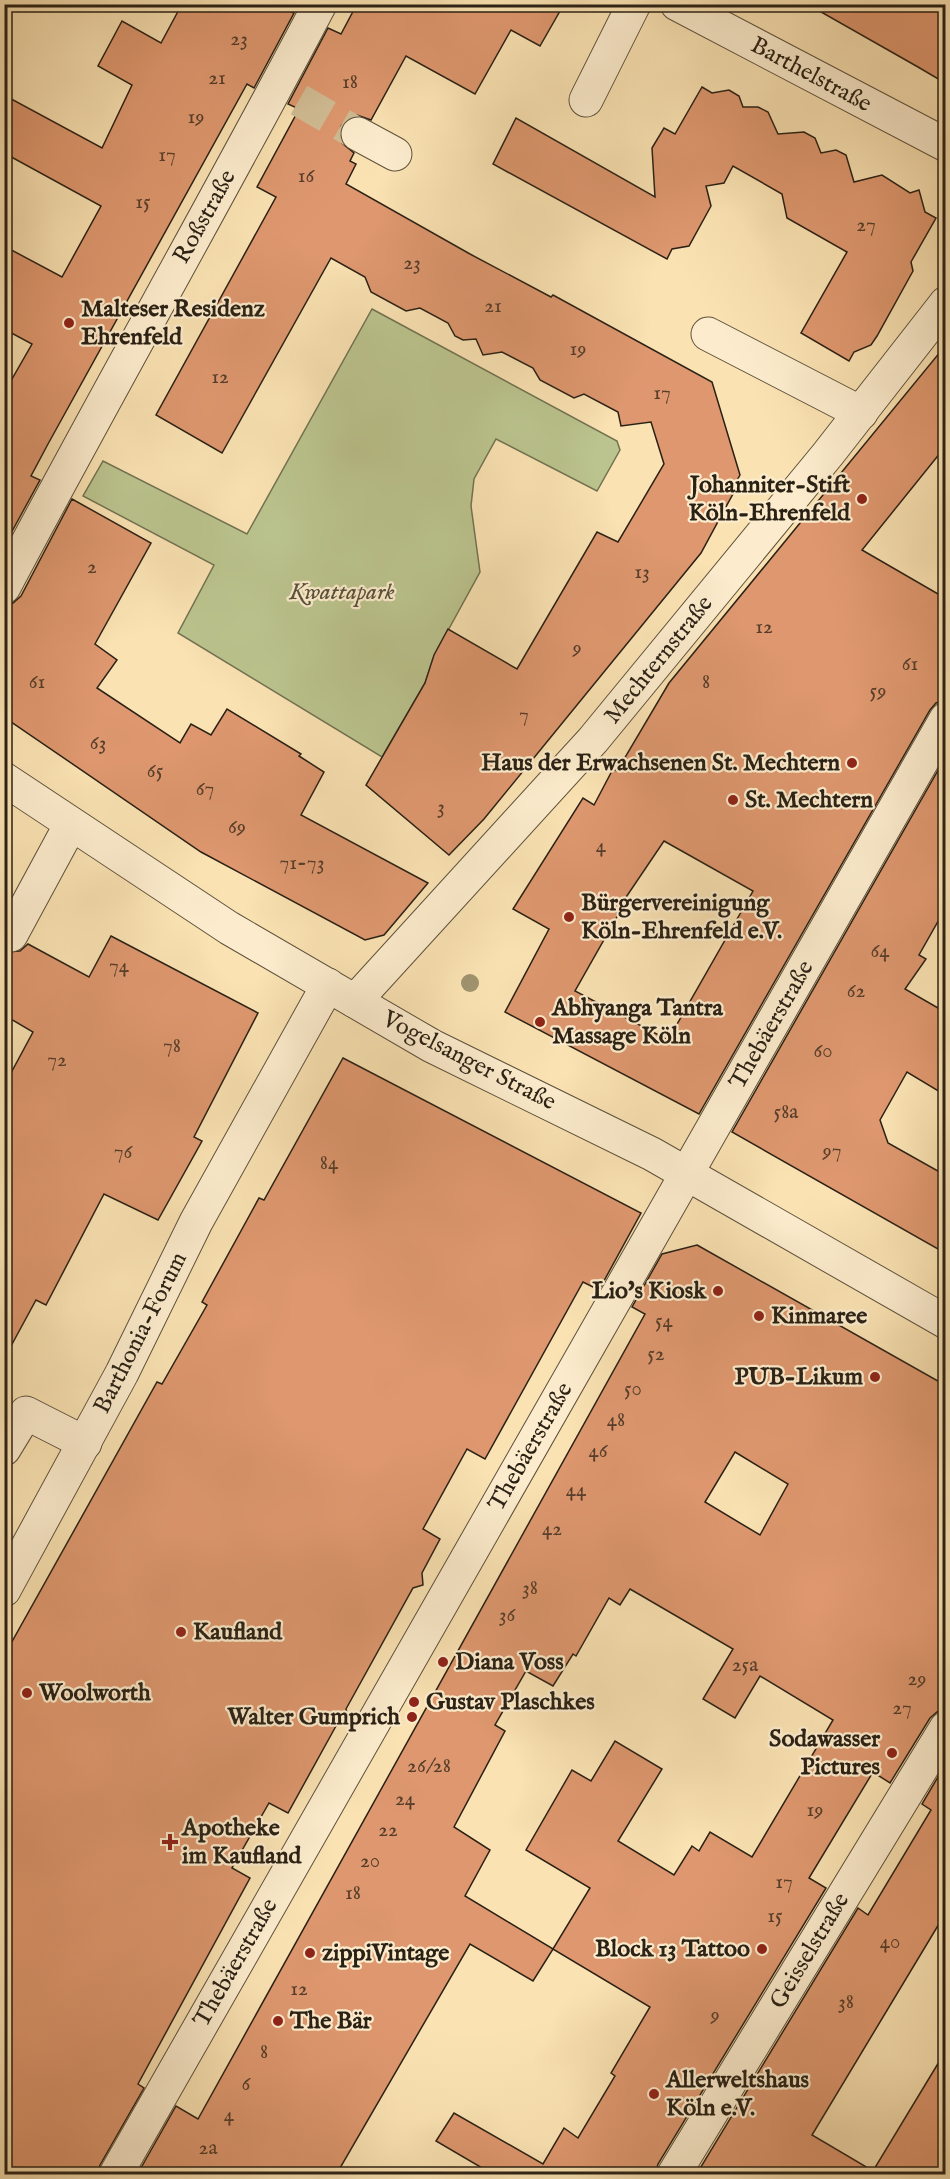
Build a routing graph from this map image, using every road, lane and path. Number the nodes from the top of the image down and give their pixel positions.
1 (320, 4) edge
2 (634, 4) edge
3 (677, 4) edge
4 (586, 100) dead end
5 (358, 134) tunnel mouth
6 (945, 145) edge
7 (395, 153) dead end
8 (945, 303) edge
9 (708, 334) dead end
10 (861, 413) junction
11 (4, 587) edge
12 (945, 719) edge
13 (4, 779) edge
14 (71, 824) junction
15 (10, 935) dead end
16 (341, 993) junction
17 (688, 1175) junction
18 (196, 1222) joint
19 (945, 1322) edge
20 (85, 1443) junction
21 (4, 1449) edge
22 (4, 1590) edge
23 (945, 1728) edge
24 (116, 2175) edge
25 (675, 2175) edge

1 - 11 street, Roßstraße
2 - 4 street
3 - 6 street, Barthelstraße
5 - 7 street
8 - 10 street, Mechternstraße
9 - 10 street
10 - 16 street, Mechternstraße
12 - 17 street, Thebäerstraße
13 - 14 street, Vogelsanger Straße
14 - 15 street
14 - 16 street, Vogelsanger Straße
16 - 17 street, Vogelsanger Straße
16 - 18 street, Mechternstraße
17 - 19 street, Vogelsanger Straße
17 - 24 street, Thebäerstraße
18 - 20 street, Barthonia-Forum
20 - 21 street, Barthonia-Forum
20 - 22 street, Barthonia-Forum
23 - 25 street, Geisselstraße

